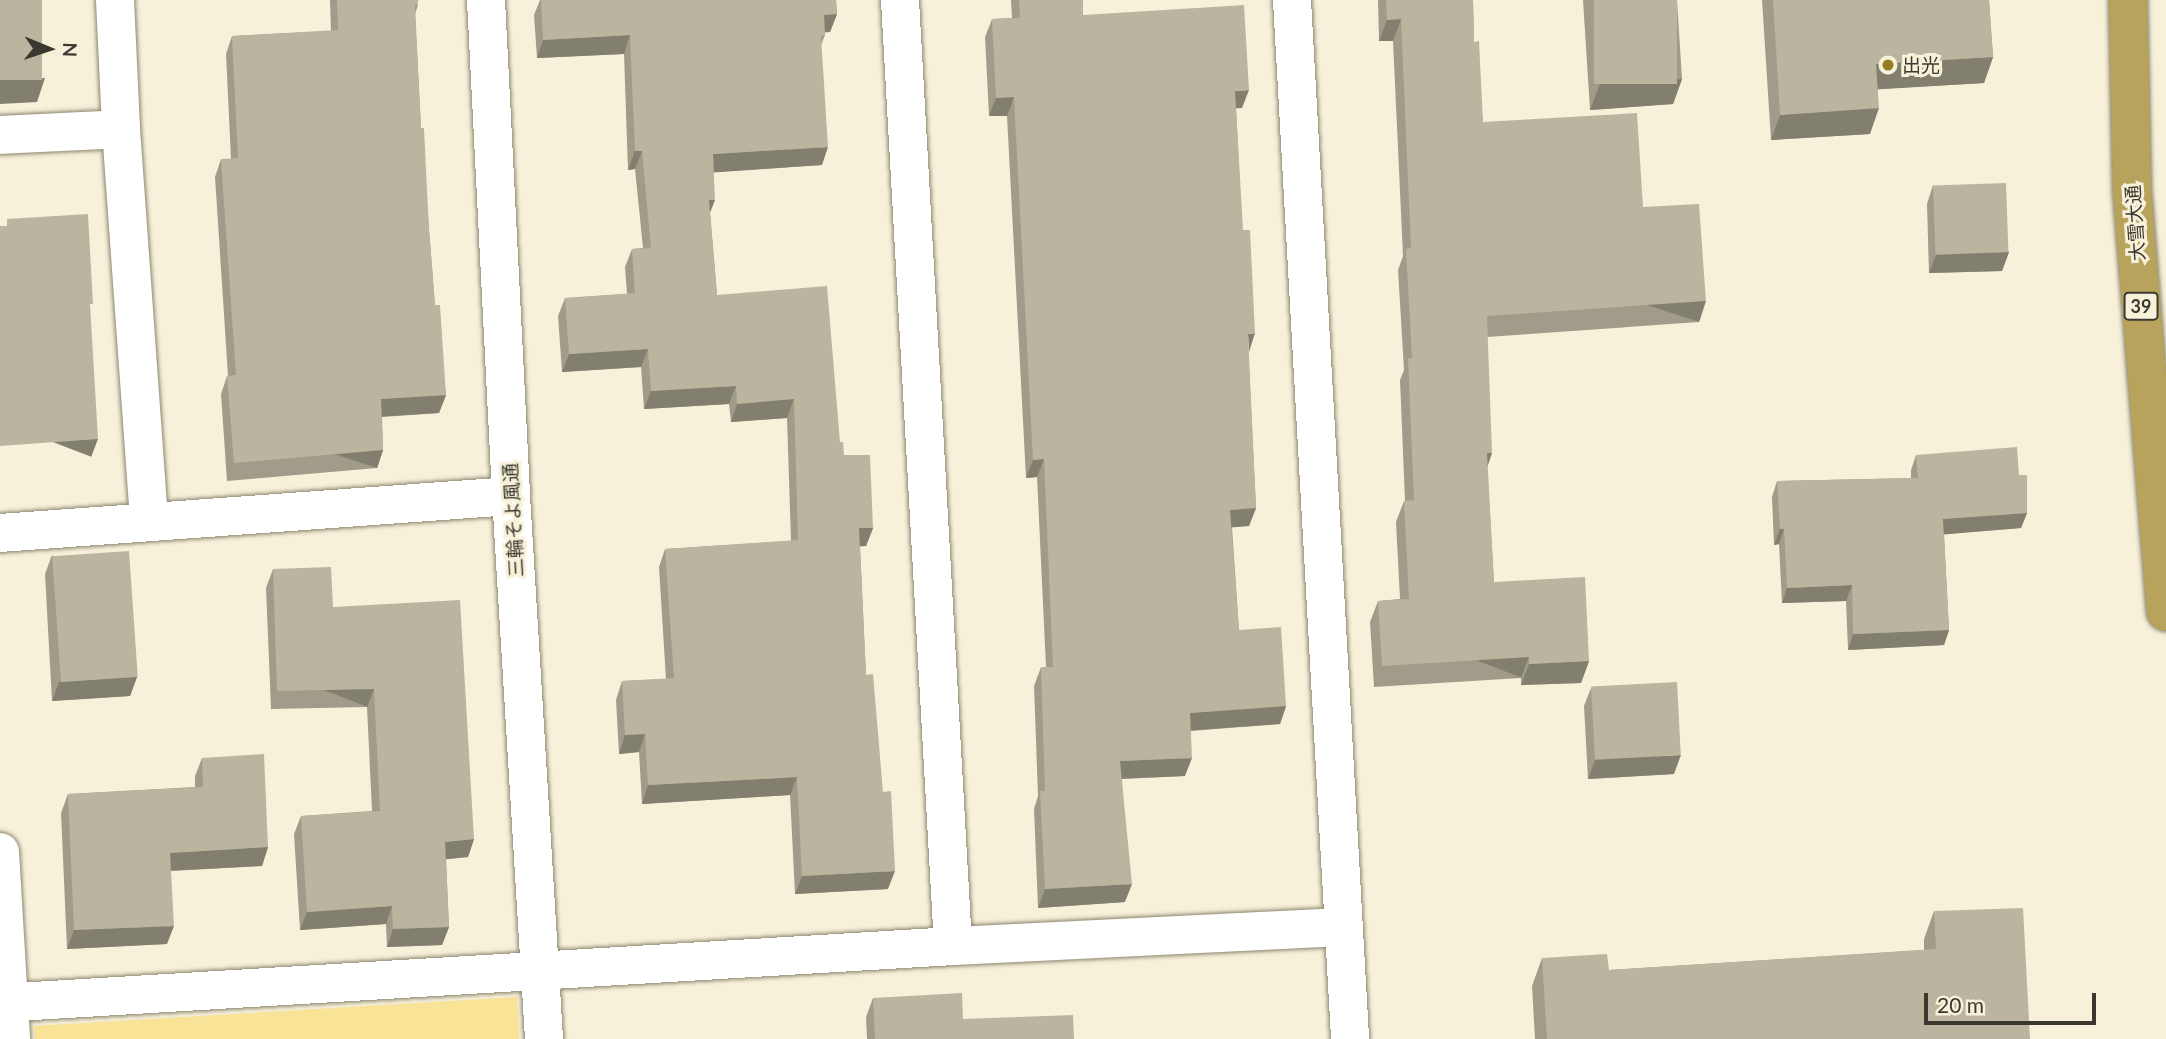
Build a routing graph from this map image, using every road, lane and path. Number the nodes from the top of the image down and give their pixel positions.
1 (115, 0) edge
2 (486, 0) edge
3 (900, 0) edge
4 (1292, 0) edge
5 (2129, 0) edge
6 (121, 129) junction
7 (0, 135) edge
8 (511, 496) junction
9 (149, 522) junction
10 (0, 533) edge
11 (2166, 612) edge
12 (0, 852) edge
13 (1345, 927) junction
14 (953, 946) junction
15 (540, 970) junction
16 (7, 1015) edge
17 (544, 1039) edge
18 (1350, 1039) edge

1 - 6 street
2 - 8 street, 三輪そよ風通
3 - 14 street
4 - 13 street
5 - 11 highway, 大雪大通 / 39
6 - 7 street
6 - 9 street
8 - 9 street
8 - 15 street, 三輪そよ風通
9 - 10 street
12 - 16 street
13 - 14 street
13 - 18 street
14 - 15 street
15 - 16 street
15 - 17 street, 三輪そよ風通

